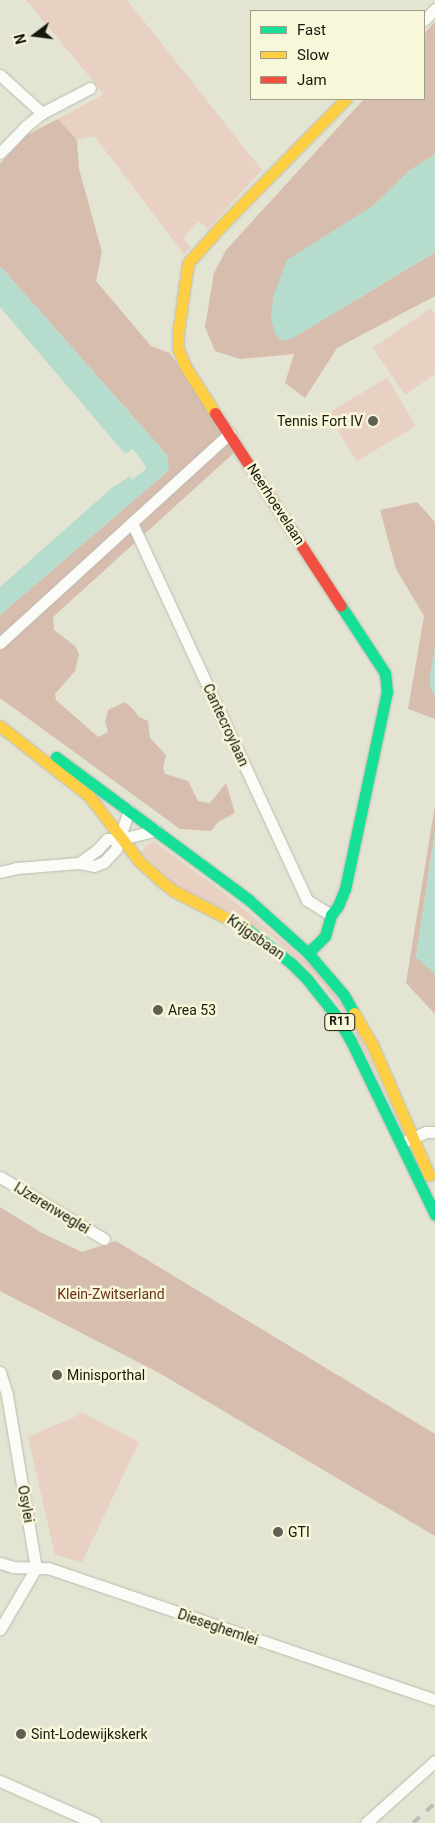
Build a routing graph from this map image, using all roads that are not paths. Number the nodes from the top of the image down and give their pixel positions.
1 (435, 9) edge
2 (425, 19) edge
3 (0, 75) edge
4 (90, 88) dead end
5 (345, 100) edge
6 (42, 113) junction
7 (0, 154) edge
8 (230, 433) junction
9 (132, 523) junction
10 (0, 643) edge
11 (0, 720) edge
12 (0, 726) edge
13 (129, 810) junction
14 (156, 830) junction
15 (121, 838) junction
16 (0, 872) edge
17 (331, 915) junction
18 (308, 953) junction
19 (435, 1132) edge
20 (414, 1137) junction
21 (402, 1143) junction
22 (0, 1177) edge
23 (435, 1189) edge
24 (435, 1215) edge
25 (104, 1239) dead end
26 (0, 1372) edge
27 (3, 1394) edge
28 (0, 1563) edge
29 (36, 1568) junction
30 (0, 1629) edge
31 (435, 1700) edge
32 (435, 1761) edge
33 (0, 1781) edge
34 (95, 1823) edge
35 (366, 1823) edge

1 - 2 street
3 - 6 street
4 - 6 street
5 - 8 main road, Neerhoevelaan
6 - 7 street
8 - 9 street
8 - 17 main road, Neerhoevelaan
9 - 10 street
9 - 17 street, Cantecroylaan
11 - 13 main road, Krijgsbaan / R11
12 - 15 main road, Krijgsbaan / R11
13 - 14 main road, Krijgsbaan / R11
13 - 15 street
14 - 15 street
14 - 18 main road, Krijgsbaan / R11
15 - 16 street
15 - 21 main road, Krijgsbaan / R11
17 - 18 main road, Neerhoevelaan
18 - 20 main road, Krijgsbaan / R11
19 - 20 street
20 - 21 street
20 - 23 main road, Krijgsbaan / R11
21 - 24 main road, Krijgsbaan / R11
22 - 25 street, IJzerenweglei
26 - 27 street, Osylei
27 - 29 street, Osylei
28 - 29 street, Dieseghemlei
29 - 30 street
29 - 31 street, Dieseghemlei
32 - 35 street
33 - 34 street

